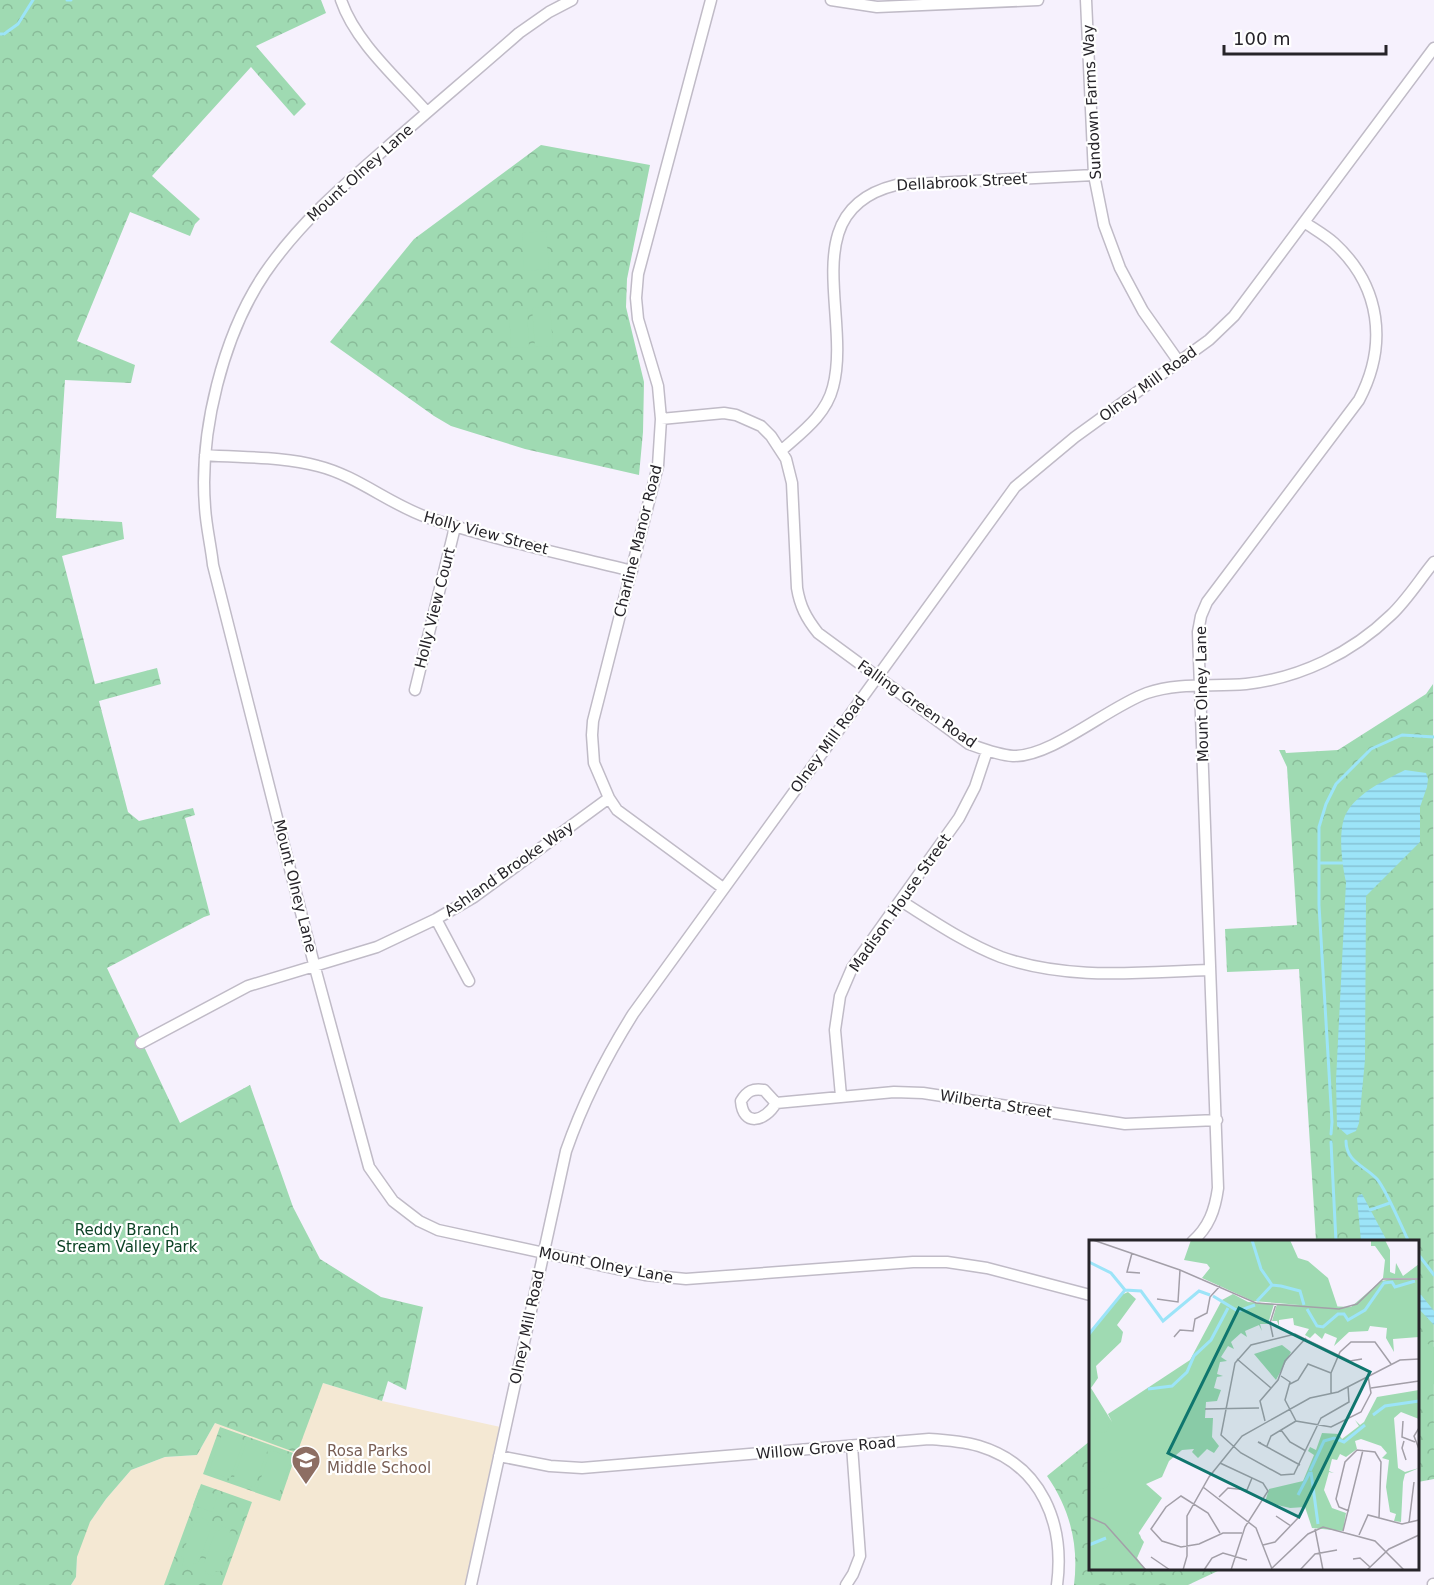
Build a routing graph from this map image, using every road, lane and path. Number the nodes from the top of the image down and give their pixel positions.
1 (340, 0) edge
2 (572, 0) edge
3 (711, 0) edge
4 (831, 0) edge
5 (1038, 0) edge
6 (1086, 0) edge
7 (1434, 49) edge
8 (427, 112) junction
9 (1094, 175) junction
10 (1304, 222) junction
11 (1179, 362) junction
12 (661, 419) junction
13 (782, 450) junction
14 (205, 455) junction
15 (455, 526) junction
16 (1434, 562) edge
17 (632, 571) junction
18 (877, 676) junction
19 (1200, 685) junction
20 (415, 690) dead end
21 (987, 751) junction
22 (609, 798) junction
23 (723, 888) junction
24 (901, 901) junction
25 (436, 919) junction
26 (314, 964) junction
27 (1210, 970) junction
28 (469, 981) dead end
29 (141, 1043) dead end
30 (842, 1096) junction
31 (776, 1103) dead end
32 (1217, 1120) junction
33 (1194, 1240) edge
34 (543, 1253) junction
35 (1089, 1295) edge
36 (852, 1446) junction
37 (499, 1456) junction
38 (471, 1585) edge
39 (846, 1585) edge
40 (1057, 1585) edge

1 - 8 street
2 - 8 street, Mount Olney Lane
3 - 12 street, Charline Manor Road
4 - 5 street
6 - 9 street, Sundown Farms Way
7 - 10 street, Olney Mill Road
8 - 14 street, Mount Olney Lane
9 - 11 street, Sundown Farms Way
9 - 13 street, Dellabrook Street
10 - 11 street, Olney Mill Road
10 - 19 street, Mount Olney Lane
11 - 18 street, Olney Mill Road
12 - 13 street, Falling Green Road
12 - 17 street, Charline Manor Road
13 - 18 street, Falling Green Road
14 - 15 street, Holly View Street
14 - 26 street, Mount Olney Lane
15 - 17 street, Holly View Street
15 - 20 street, Holly View Court
16 - 19 street, Falling Green Road
17 - 22 street, Charline Manor Road
18 - 21 street, Falling Green Road
18 - 23 street, Olney Mill Road
19 - 21 street, Falling Green Road
19 - 27 street, Mount Olney Lane
21 - 24 street, Madison House Street
22 - 23 street, Charline Manor Road
22 - 25 street, Ashland Brooke Way
23 - 34 street, Olney Mill Road
24 - 27 street
24 - 30 street, Madison House Street
25 - 26 street, Ashland Brooke Way
25 - 28 street
26 - 29 street, Ashland Brooke Way
26 - 34 street, Mount Olney Lane
27 - 32 street, Mount Olney Lane
30 - 31 street, Wilberta Street
30 - 32 street, Wilberta Street
32 - 33 street, Mount Olney Lane
34 - 35 street, Mount Olney Lane
34 - 37 street, Olney Mill Road
36 - 37 street, Willow Grove Road
36 - 39 street
36 - 40 street, Willow Grove Road
37 - 38 street, Olney Mill Road

